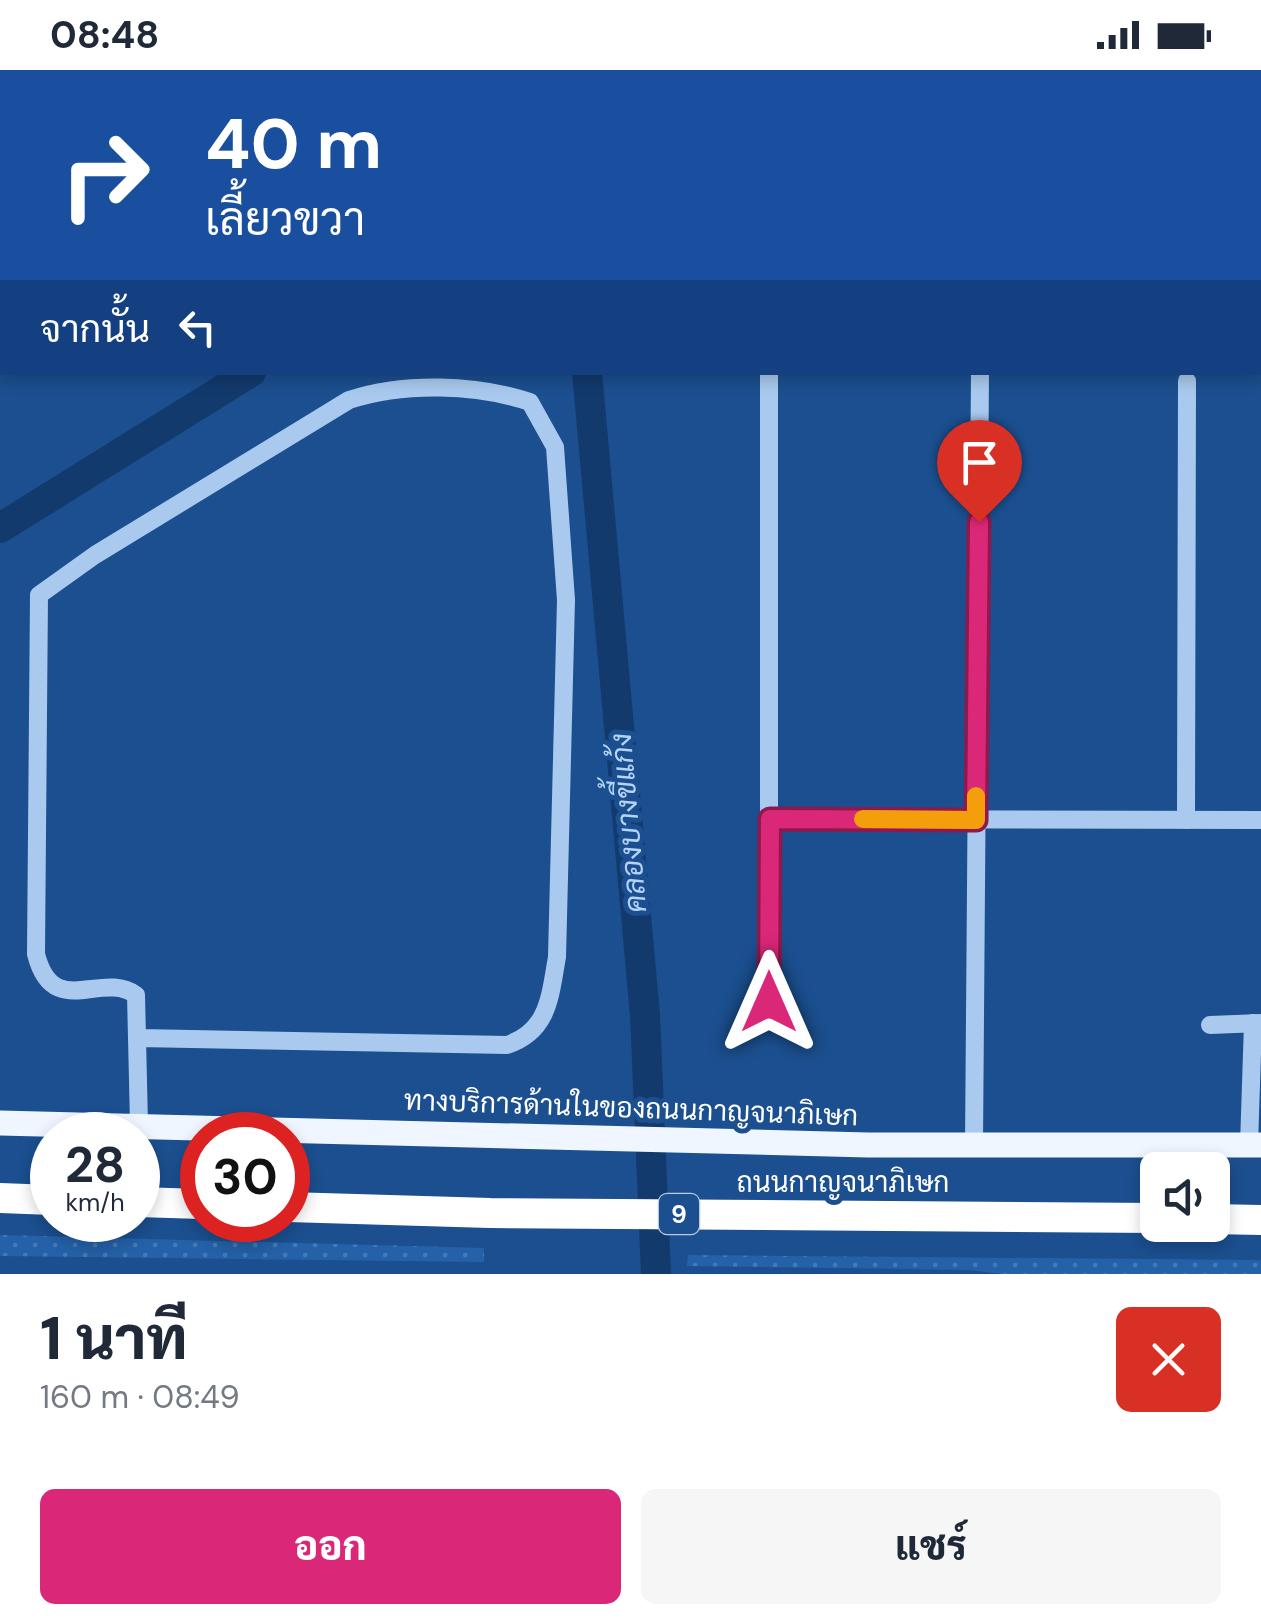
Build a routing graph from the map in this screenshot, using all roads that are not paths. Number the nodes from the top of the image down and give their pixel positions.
1 (769, 375) edge
2 (980, 375) edge
3 (1187, 381) dead end
4 (770, 819) junction
5 (976, 820) junction
6 (1186, 820) junction
7 (1261, 820) edge
8 (769, 1002) dead end
9 (1257, 1023) edge
10 (1210, 1025) dead end
11 (139, 1038) junction
12 (138, 1112) edge
13 (0, 1123) edge
14 (30, 1123) edge
15 (160, 1125) edge
16 (974, 1145) junction
17 (1255, 1145) edge
18 (0, 1198) edge
19 (30, 1199) edge
20 (310, 1208) edge
21 (1140, 1218) edge
22 (1230, 1219) edge
23 (1261, 1220) edge

1 - 4 street
2 - 5 street
3 - 6 street
4 - 5 street
4 - 8 street
5 - 6 street
5 - 16 street
6 - 7 street
9 - 10 street
9 - 17 street
11 - 11 street
11 - 12 street
13 - 14 main road, ทางบริการด้านในของถนนกาญจนาภิเษก
15 - 16 main road, ทางบริการด้านในของถนนกาญจนาภิเษก
16 - 17 main road, ทางบริการด้านในของถนนกาญจนาภิเษก
18 - 19 highway
20 - 21 highway, ถนนกาญจนาภิเษก / 9
22 - 23 highway

